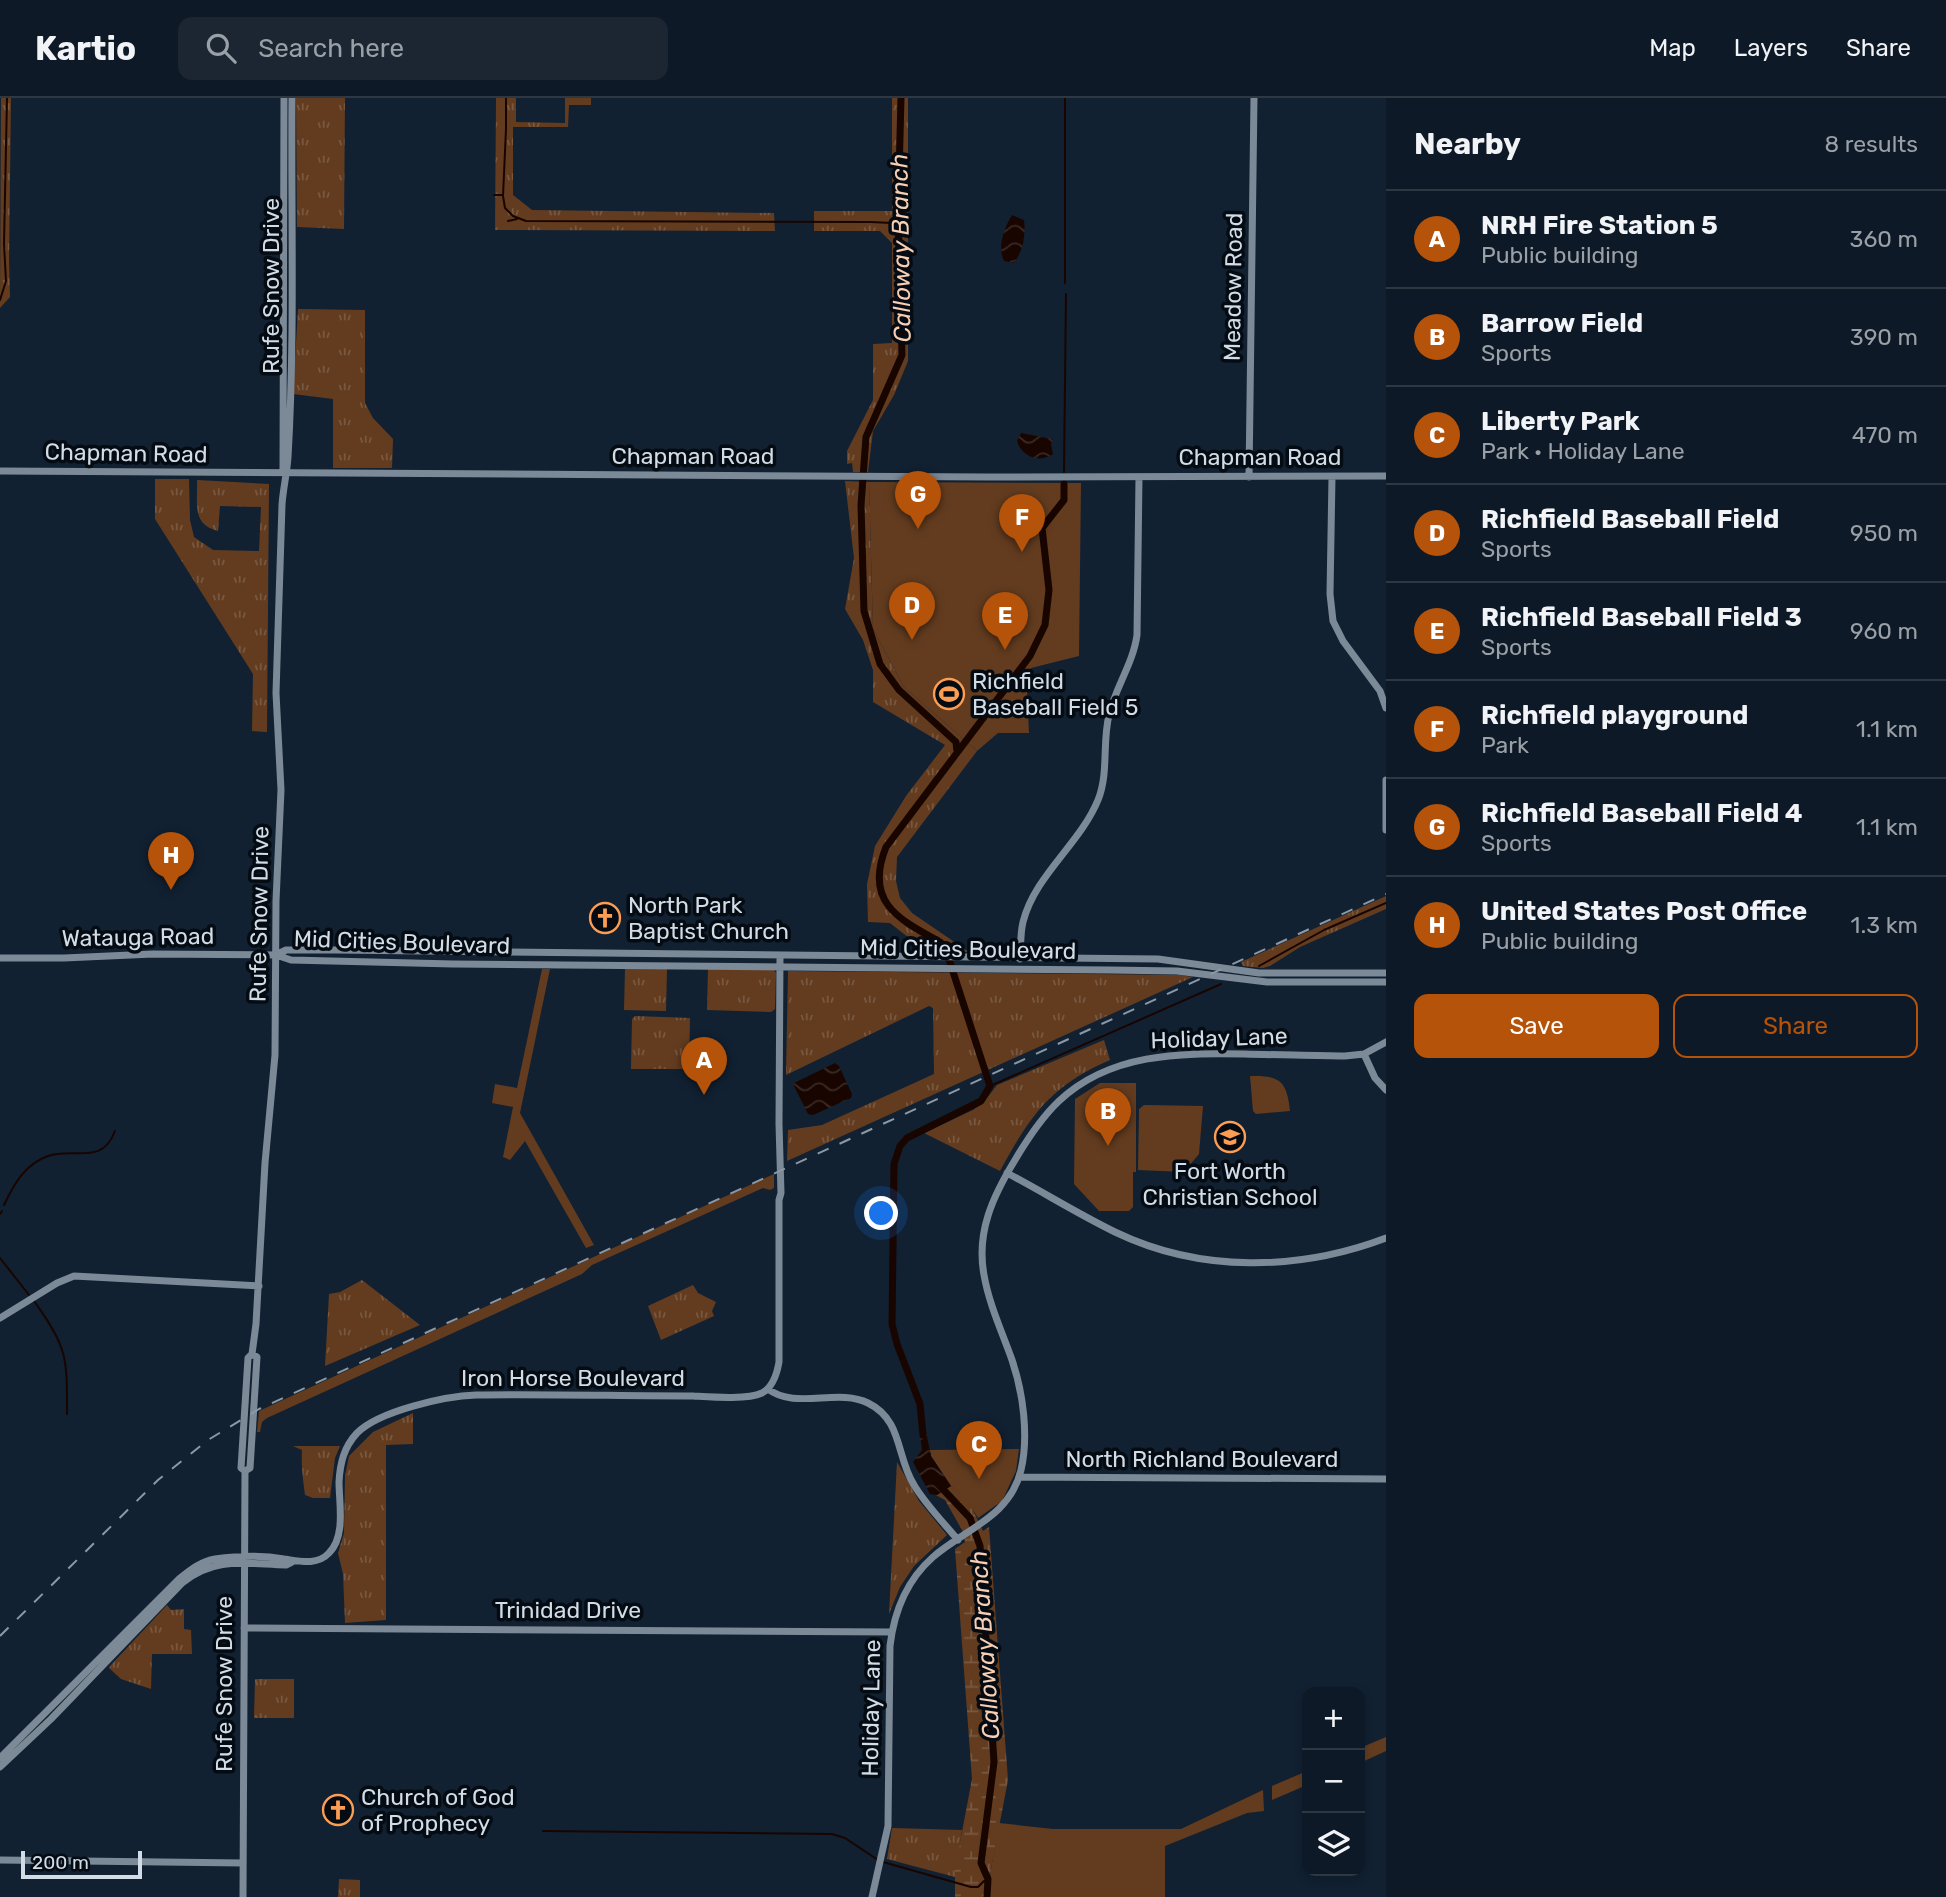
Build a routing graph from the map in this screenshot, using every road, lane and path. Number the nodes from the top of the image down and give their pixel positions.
1 (284, 98) edge
2 (292, 98) edge
3 (1254, 98) edge
4 (0, 471) edge
5 (284, 474) junction
6 (1386, 476) edge
7 (1139, 477) junction
8 (1249, 477) junction
9 (1332, 477) junction
10 (1386, 708) edge
11 (1386, 780) edge
12 (1386, 830) edge
13 (571, 954) junction
14 (276, 955) junction
15 (780, 956) junction
16 (0, 957) edge
17 (1020, 958) junction
18 (572, 965) junction
19 (780, 966) junction
20 (1020, 968) junction
21 (1343, 973) junction
22 (1386, 973) edge
23 (1343, 982) junction
24 (1386, 982) edge
25 (1386, 1042) edge
26 (1364, 1054) junction
27 (1386, 1090) edge
28 (1007, 1173) junction
29 (1386, 1238) edge
30 (259, 1286) junction
31 (0, 1318) edge
32 (768, 1389) junction
33 (1019, 1477) junction
34 (1386, 1479) edge
35 (961, 1539) junction
36 (244, 1561) junction
37 (244, 1628) junction
38 (892, 1632) junction
39 (2, 1760) edge
40 (0, 1860) edge
41 (243, 1863) junction
42 (243, 1897) edge
43 (872, 1897) edge

1 - 5 street, Rufe Snow Drive
2 - 5 street, Rufe Snow Drive
3 - 8 street, Meadow Road
4 - 5 street, Chapman Road
5 - 7 street, Chapman Road
5 - 14 street, Rufe Snow Drive
6 - 9 street, Chapman Road
7 - 8 street, Chapman Road
7 - 17 street
8 - 9 street, Chapman Road
9 - 10 street
11 - 12 street
13 - 14 street, Mid Cities Boulevard
13 - 15 street, Mid Cities Boulevard
13 - 18 street
14 - 16 street, Watauga Road
14 - 18 street, Mid Cities Boulevard
14 - 30 street, Rufe Snow Drive
15 - 17 street, Mid Cities Boulevard
15 - 19 street
17 - 20 street
17 - 21 street, Mid Cities Boulevard
18 - 19 street, Mid Cities Boulevard
19 - 20 street, Mid Cities Boulevard
19 - 32 street
20 - 23 street, Mid Cities Boulevard
21 - 22 street, Mid Cities Boulevard
21 - 23 street
23 - 24 street, Mid Cities Boulevard
25 - 26 street, Holiday Lane
26 - 27 street
26 - 28 street, Holiday Lane
28 - 29 street
28 - 33 street, Holiday Lane
30 - 31 street
30 - 36 street, Rufe Snow Drive
32 - 35 street
32 - 36 street, Iron Horse Boulevard
33 - 34 street, North Richland Boulevard
33 - 35 street, Holiday Lane
35 - 38 street, Holiday Lane
36 - 37 street, Rufe Snow Drive
36 - 39 street, Iron Horse Boulevard
37 - 38 street, Trinidad Drive
37 - 41 street, Rufe Snow Drive
38 - 43 street, Holiday Lane
40 - 41 street
41 - 42 street, Rufe Snow Drive

